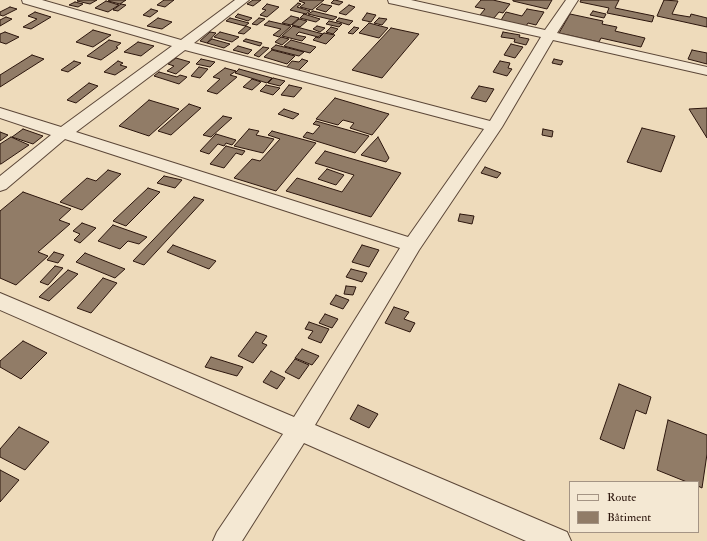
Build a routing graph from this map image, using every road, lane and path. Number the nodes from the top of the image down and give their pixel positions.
1 (28, 0) edge
2 (243, 0) edge
3 (394, 0) edge
4 (572, 0) edge
5 (549, 35) junction
6 (184, 45) junction
7 (707, 71) edge
8 (0, 113) edge
9 (494, 127) junction
10 (62, 134) junction
11 (0, 185) edge
12 (412, 245) junction
13 (0, 301) edge
14 (299, 430) junction
15 (227, 541) edge
16 (557, 541) edge

1 - 6 street
2 - 6 street
3 - 5 street
4 - 5 street
5 - 7 street
5 - 9 street
6 - 9 street
6 - 10 street
8 - 10 street
9 - 12 street
10 - 11 street
10 - 12 street
12 - 14 street
13 - 14 street
14 - 15 street
14 - 16 street

